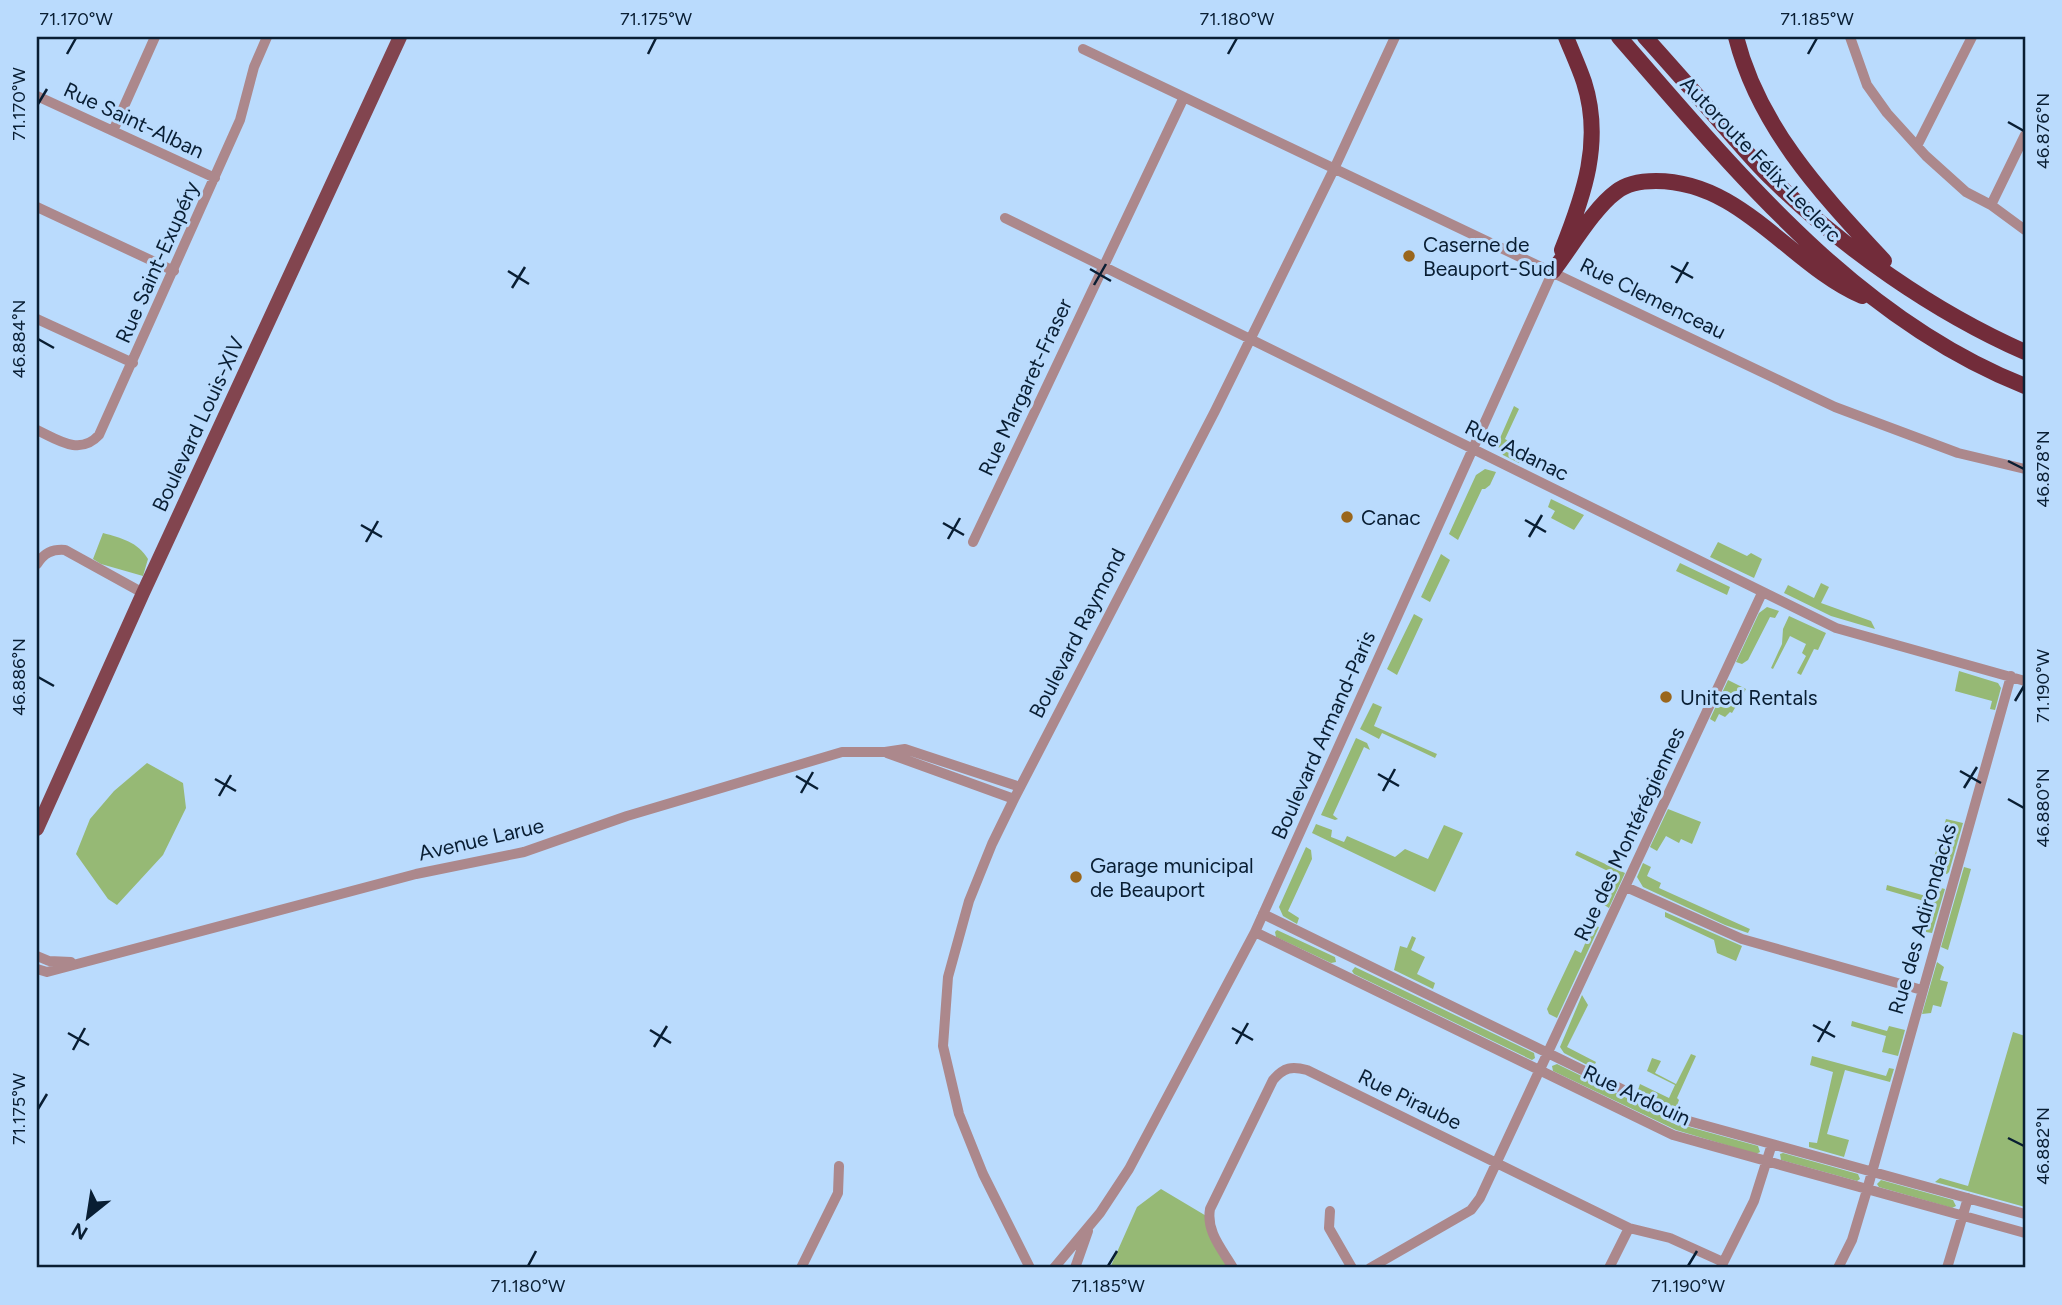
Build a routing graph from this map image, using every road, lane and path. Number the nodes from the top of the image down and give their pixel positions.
1 (155, 37) edge
2 (268, 37) edge
3 (400, 37) edge
4 (1395, 37) edge
5 (1566, 37) edge
6 (1619, 37) edge
7 (1644, 37) edge
8 (1736, 37) edge
9 (1850, 37) edge
10 (1972, 37) edge
11 (1083, 49) dead end
12 (37, 96) edge
13 (1184, 97) junction
14 (113, 131) junction
15 (2025, 135) edge
16 (1917, 146) junction
17 (1334, 169) junction
18 (215, 178) junction
19 (1991, 205) junction
20 (37, 207) edge
21 (1005, 218) dead end
22 (2025, 230) edge
23 (1103, 267) junction
24 (174, 271) junction
25 (1553, 271) junction
26 (1907, 286) junction
27 (1880, 304) junction
28 (37, 319) edge
29 (1250, 340) junction
30 (2025, 352) edge
31 (133, 363) junction
32 (2025, 386) edge
33 (37, 430) edge
34 (1474, 450) junction
35 (2025, 469) edge
36 (973, 542) dead end
37 (37, 564) edge
38 (143, 593) junction
39 (1762, 593) junction
40 (2011, 677) junction
41 (2025, 681) edge
42 (885, 752) junction
43 (1020, 787) junction
44 (1014, 799) junction
45 (37, 829) edge
46 (1626, 887) junction
47 (1263, 914) junction
48 (1255, 932) junction
49 (37, 956) edge
50 (84, 962) junction
51 (37, 969) edge
52 (1922, 990) junction
53 (1548, 1053) junction
54 (1541, 1070) junction
55 (1772, 1144) junction
56 (1767, 1161) junction
57 (1498, 1163) junction
58 (839, 1166) dead end
59 (1872, 1171) junction
60 (1867, 1190) junction
61 (1968, 1198) junction
62 (1330, 1211) dead end
63 (2025, 1214) edge
64 (1963, 1216) junction
65 (1090, 1225) junction
66 (1629, 1228) junction
67 (2025, 1233) edge
68 (1721, 1265) edge
69 (801, 1268) edge
70 (1030, 1268) edge
71 (1054, 1268) edge
72 (1075, 1268) edge
73 (1233, 1268) edge
74 (1352, 1268) edge
75 (1370, 1268) edge
76 (1609, 1268) edge
77 (1838, 1268) edge
78 (1947, 1268) edge

1 - 14 street
2 - 18 street, Rue Saint-Exupéry
3 - 38 main road, Boulevard Louis-XIV
4 - 17 street, Boulevard Raymond
5 - 25 highway
6 - 27 highway, Autoroute Félix-Leclerc
7 - 26 highway, Autoroute Félix-Leclerc
8 - 26 highway
9 - 16 street
10 - 16 street
11 - 13 street, Rue Clemenceau
12 - 14 street, Rue Saint-Alban
13 - 17 street, Rue Clemenceau
13 - 23 street, Rue Margaret-Fraser
14 - 18 street, Rue Saint-Alban
15 - 19 street
16 - 19 street
17 - 25 street, Rue Clemenceau
17 - 29 street, Boulevard Raymond
18 - 24 street, Rue Saint-Exupéry
19 - 22 street
20 - 24 street
21 - 23 street, Rue Adanac
23 - 29 street, Rue Adanac
23 - 36 street, Rue Margaret-Fraser
24 - 31 street, Rue Saint-Exupéry
25 - 27 highway
25 - 34 street, Boulevard Armand-Paris
25 - 35 street, Rue Clemenceau
26 - 30 highway, Autoroute Félix-Leclerc
27 - 32 highway, Autoroute Félix-Leclerc
28 - 31 street
29 - 34 street, Rue Adanac
29 - 43 street, Boulevard Raymond
31 - 33 street, Rue Saint-Exupéry
34 - 39 street, Rue Adanac
34 - 47 street, Boulevard Armand-Paris
37 - 38 street
38 - 45 main road, Boulevard Louis-XIV
39 - 40 street, Rue Adanac
39 - 46 street, Rue des Montérégiennes
40 - 41 street, Rue Adanac
40 - 52 street, Rue des Adirondacks
42 - 43 street, Avenue Larue
42 - 44 street, Avenue Larue
42 - 50 street, Avenue Larue
43 - 44 street, Boulevard Raymond
44 - 70 street, Boulevard Raymond
46 - 52 street
46 - 53 street, Rue des Montérégiennes
47 - 48 street, Boulevard Armand-Paris
47 - 53 street, Rue Ardouin
48 - 54 street, Rue Ardouin
48 - 65 street, Boulevard Armand-Paris
49 - 50 street, Avenue Larue
50 - 51 street, Avenue Larue
52 - 59 street, Rue des Adirondacks
53 - 54 street, Rue des Montérégiennes
53 - 55 street, Rue Ardouin
54 - 56 street, Rue Ardouin
54 - 57 street, Rue des Montérégiennes
55 - 56 street
55 - 59 street, Rue Ardouin
56 - 60 street, Rue Ardouin
56 - 68 street
57 - 66 street, Rue Piraube
57 - 73 street, Rue Piraube
57 - 75 street, Rue des Montérégiennes
58 - 69 street
59 - 60 street, Rue des Adirondacks
59 - 61 street, Rue Ardouin
60 - 64 street, Rue Ardouin
60 - 77 street, Rue des Adirondacks
61 - 63 street, Rue Ardouin
61 - 64 street
62 - 74 street
64 - 67 street, Rue Ardouin
64 - 78 street
65 - 71 street, Boulevard Armand-Paris
65 - 72 street
66 - 68 street, Rue Piraube
66 - 76 street

